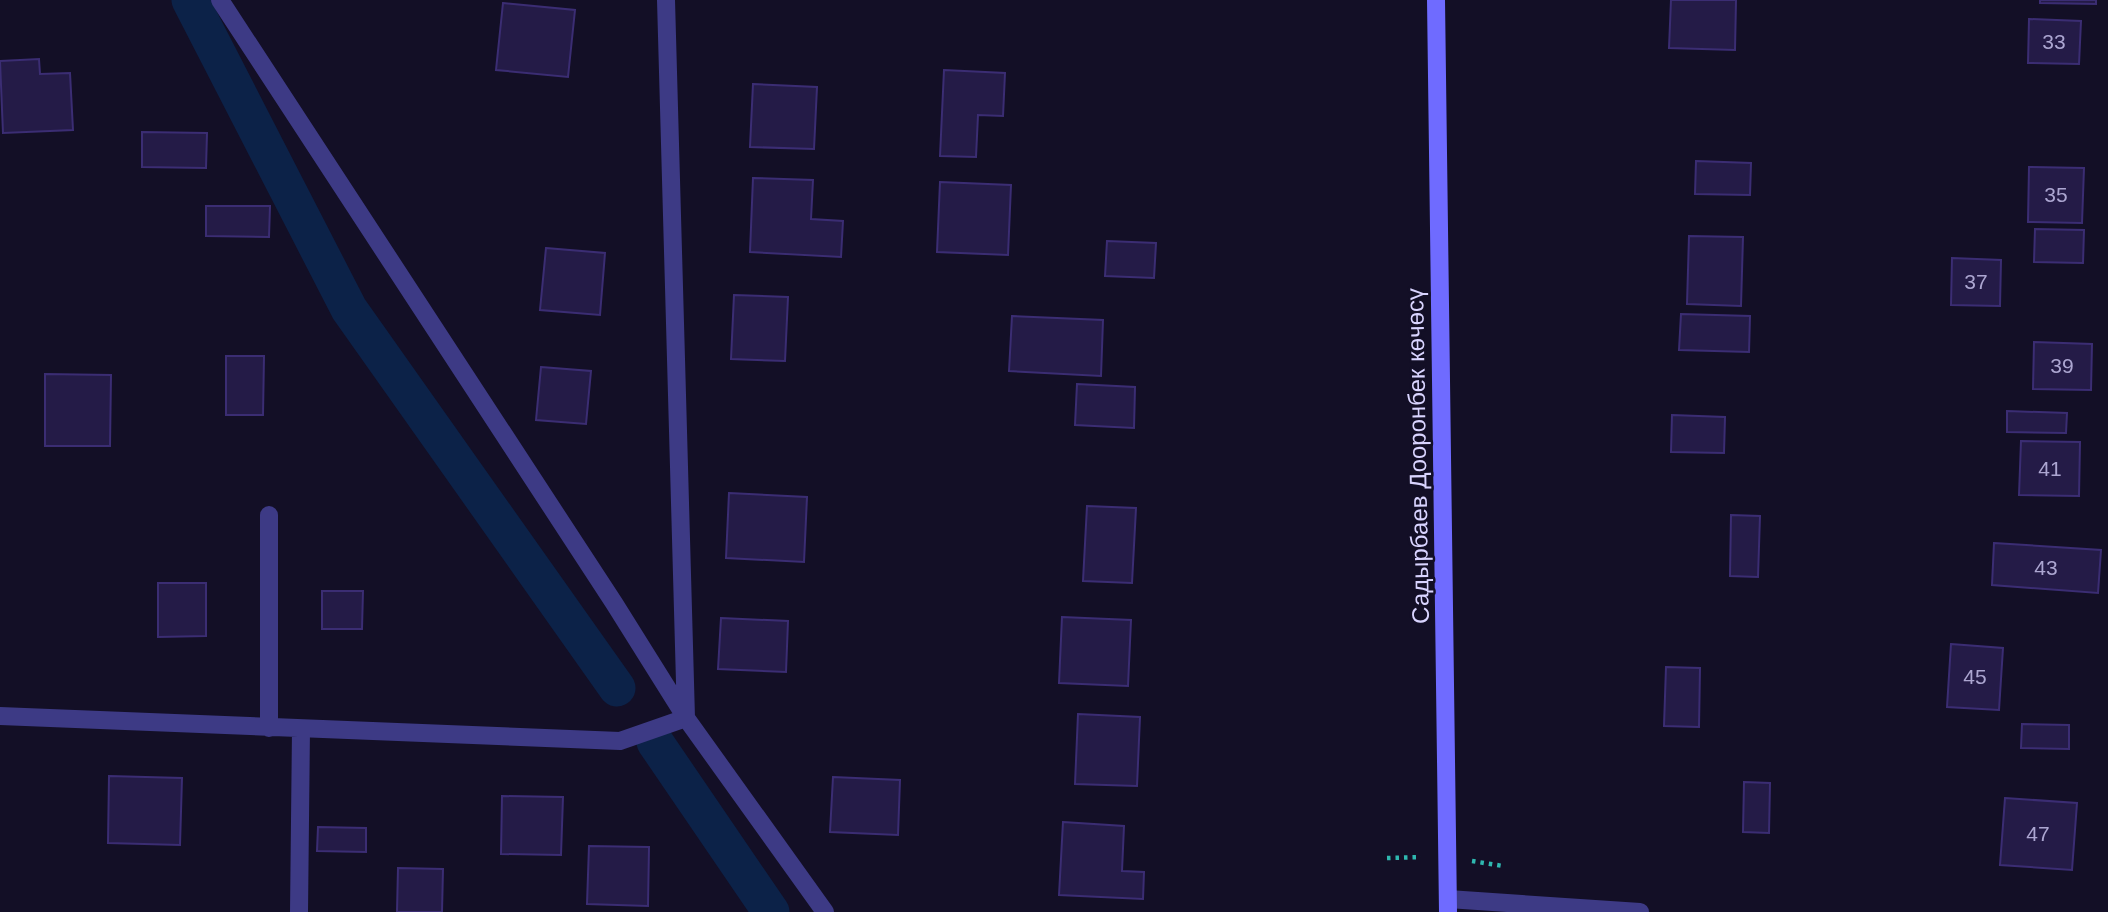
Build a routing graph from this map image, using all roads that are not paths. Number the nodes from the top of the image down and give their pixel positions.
1 (220, 0) edge
2 (666, 0) edge
3 (1436, 0) edge
4 (269, 515) dead end
5 (0, 716) edge
6 (686, 718) junction
7 (269, 728) junction
8 (301, 729) junction
9 (1448, 906) edge
10 (299, 912) edge
11 (825, 912) edge
12 (1640, 912) edge

1 - 6 street
2 - 6 street
3 - 9 main road, Садырбаев Дооронбек көчөсү
4 - 7 street
5 - 7 street
6 - 8 street
6 - 11 street
7 - 8 street
8 - 10 street
9 - 12 street

